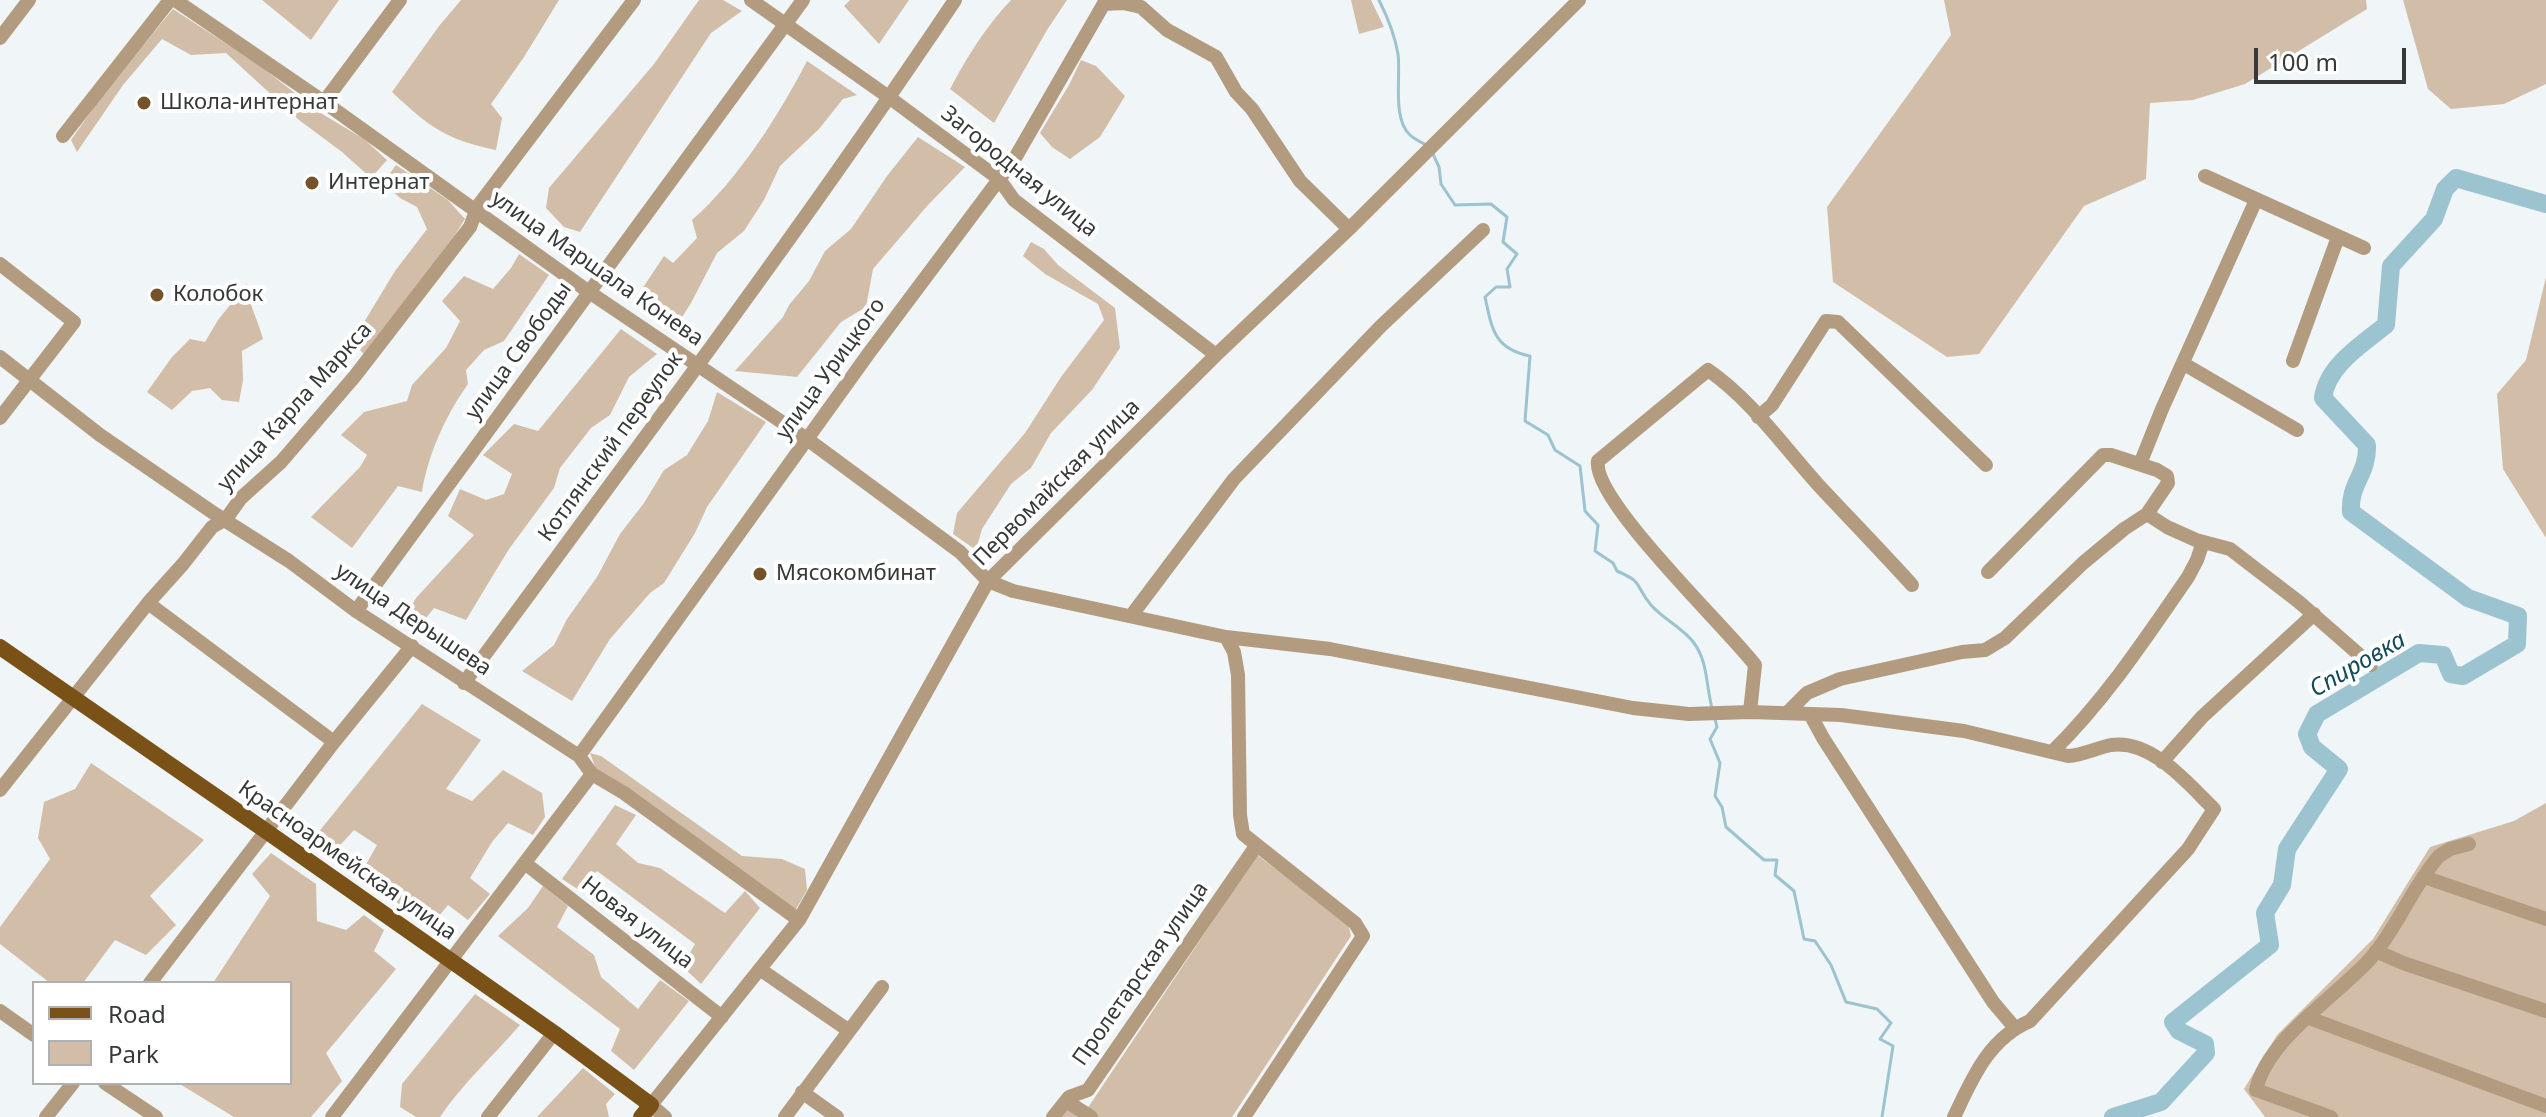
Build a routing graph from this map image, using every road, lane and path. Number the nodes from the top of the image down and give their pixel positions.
1 (29, 0) edge
2 (172, 0) edge
3 (400, 0) edge
4 (634, 0) edge
5 (751, 0) edge
6 (803, 0) edge
7 (955, 0) edge
8 (1579, 0) edge
9 (1105, 2) edge
10 (786, 24) junction
11 (0, 38) edge
12 (890, 98) junction
13 (324, 102) junction
14 (63, 136) dead end
15 (2205, 176) dead end
16 (999, 179) junction
17 (2256, 200) junction
18 (476, 212) junction
19 (1349, 229) junction
20 (1483, 230) dead end
21 (2338, 237) junction
22 (2364, 248) dead end
23 (0, 264) edge
24 (589, 292) junction
25 (1216, 355) junction
26 (0, 357) edge
27 (2293, 361) dead end
28 (2184, 364) junction
29 (698, 366) junction
30 (31, 379) junction
31 (1758, 417) junction
32 (0, 418) edge
33 (2297, 430) dead end
34 (807, 439) junction
35 (2140, 464) junction
36 (1986, 465) dead end
37 (2147, 514) junction
38 (226, 519) junction
39 (2203, 542) junction
40 (1988, 572) dead end
41 (988, 581) junction
42 (1912, 585) dead end
43 (148, 603) junction
44 (356, 611) junction
45 (2314, 614) junction
46 (1131, 616) junction
47 (1226, 637) junction
48 (412, 646) junction
49 (0, 647) edge
50 (2371, 665) dead end
51 (464, 683) junction
52 (73, 699) junction
53 (1750, 712) junction
54 (1787, 713) junction
55 (1810, 714) junction
56 (334, 742) junction
57 (2052, 752) junction
58 (579, 756) junction
59 (2162, 762) junction
60 (592, 774) junction
61 (0, 790) edge
62 (266, 831) junction
63 (2469, 844) dead end
64 (1256, 846) junction
65 (526, 864) junction
66 (2424, 877) junction
67 (2546, 919) edge
68 (799, 920) junction
69 (2376, 951) junction
70 (452, 962) junction
71 (761, 970) junction
72 (152, 981) edge
73 (882, 987) dead end
74 (0, 1011) edge
75 (2546, 1011) edge
76 (722, 1017) junction
77 (2309, 1018) junction
78 (2015, 1028) junction
79 (848, 1030) junction
80 (554, 1033) junction
81 (32, 1034) edge
82 (71, 1085) edge
83 (108, 1085) edge
84 (802, 1092) junction
85 (1066, 1101) junction
86 (2546, 1106) edge
87 (646, 1111) edge
88 (337, 1116) edge
89 (46, 1117) edge
90 (156, 1117) edge
91 (488, 1117) edge
92 (665, 1117) edge
93 (785, 1117) edge
94 (837, 1117) edge
95 (1053, 1117) edge
96 (1091, 1117) edge
97 (1244, 1117) edge
98 (1954, 1117) edge
99 (2331, 1117) edge

1 - 11 street
2 - 13 street, улица Маршала Конева
2 - 14 street
3 - 13 street
4 - 18 street, улица Карла Маркса
5 - 10 street, Загородная улица
6 - 10 street, улица Свободы
7 - 12 street, Котлянский переулок
8 - 19 street, Первомайская улица
9 - 16 street, улица Урицкого
9 - 19 street
10 - 12 street, Загородная улица
10 - 24 street, улица Свободы
12 - 16 street, Загородная улица
12 - 29 street, Котлянский переулок
13 - 18 street, улица Маршала Конева
15 - 17 street
16 - 25 street, Загородная улица
16 - 34 street, улица Урицкого
17 - 21 street
17 - 28 street
18 - 24 street, улица Маршала Конева
18 - 38 street, улица Карла Маркса
19 - 25 street, Первомайская улица
20 - 46 street
21 - 22 street
21 - 27 street
23 - 30 street
24 - 29 street, улица Маршала Конева
24 - 44 street, улица Свободы
25 - 41 street, Первомайская улица
26 - 30 street, улица Дерышева
28 - 33 street
28 - 35 street
29 - 34 street, улица Маршала Конева
29 - 51 street, Котлянский переулок
30 - 32 street
30 - 38 street, улица Дерышева
31 - 36 street
31 - 42 street
31 - 53 street
34 - 41 street, улица Маршала Конева
34 - 58 street, улица Урицкого
35 - 37 street
35 - 40 street
37 - 39 street
37 - 54 street
38 - 43 street, улица Карла Маркса
38 - 44 street, улица Дерышева
39 - 45 street
39 - 57 street
41 - 46 street
41 - 68 street, Первомайская улица
43 - 52 street, улица Карла Маркса
43 - 56 street
44 - 48 street, улица Дерышева
45 - 50 street
45 - 59 street
46 - 47 street
47 - 53 street
47 - 64 street
48 - 51 street, улица Дерышева
48 - 56 street
49 - 52 main road, Красноармейская улица
51 - 58 street, улица Дерышева
52 - 61 street, улица Карла Маркса
52 - 62 main road, Красноармейская улица
53 - 54 street
54 - 55 street
55 - 57 street
55 - 78 street
56 - 62 street
57 - 59 street
58 - 60 street, улица Дерышева
59 - 78 street
60 - 65 street
60 - 68 street, улица Дерышева
62 - 70 main road, Красноармейская улица
62 - 72 street
63 - 66 street
64 - 85 street, Пролетарская улица
64 - 97 street
65 - 70 street
65 - 76 street, Новая улица
66 - 67 street
66 - 69 street
68 - 71 street, Первомайская улица
69 - 75 street
69 - 77 street
70 - 80 main road, Красноармейская улица
70 - 88 street
71 - 76 street, Первомайская улица
71 - 79 street
73 - 79 street
74 - 81 street
76 - 87 street, Первомайская улица
77 - 86 street
77 - 99 street
78 - 98 street
79 - 84 street
80 - 87 main road, Красноармейская улица
80 - 91 street
82 - 89 street
83 - 90 street
84 - 93 street
84 - 94 street
85 - 95 street, Пролетарская улица
85 - 96 street
87 - 92 street, Красноармейская улица

